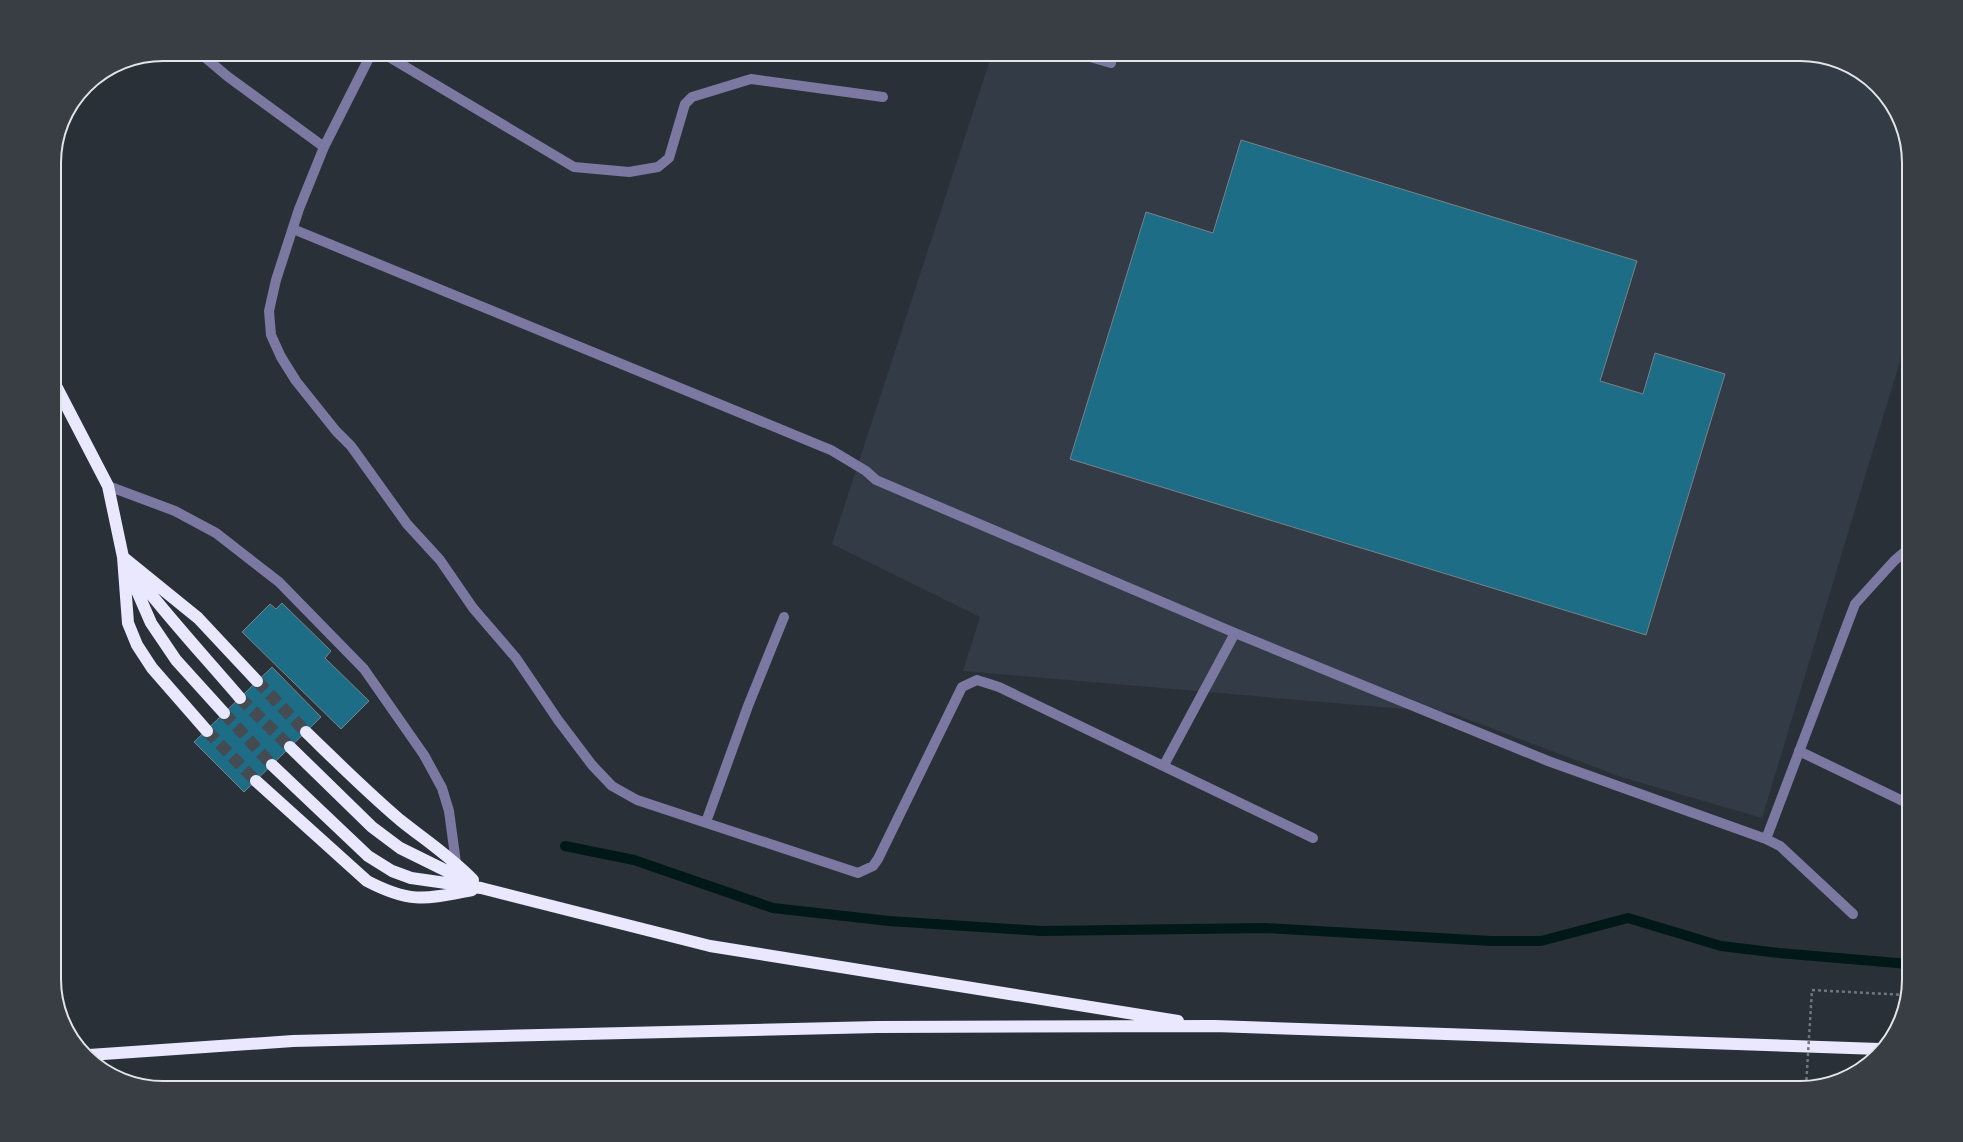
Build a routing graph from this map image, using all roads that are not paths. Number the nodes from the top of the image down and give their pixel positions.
1 (209, 61) edge
2 (368, 61) edge
3 (396, 61) edge
4 (1104, 61) edge
5 (1111, 63) dead end
6 (882, 97) dead end
7 (324, 148) junction
8 (293, 229) junction
9 (61, 395) edge
10 (108, 486) junction
11 (1902, 554) edge
12 (123, 557) junction
13 (784, 618) dead end
14 (1235, 633) junction
15 (257, 681) tunnel mouth
16 (240, 698) tunnel mouth
17 (224, 714) tunnel mouth
18 (207, 730) tunnel mouth
19 (306, 732) tunnel mouth
20 (290, 747) tunnel mouth
21 (1799, 751) junction
22 (272, 765) tunnel mouth
23 (1164, 765) junction
24 (256, 781) tunnel mouth
25 (1902, 801) edge
26 (706, 822) junction
27 (1313, 838) dead end
28 (1766, 839) junction
29 (456, 863) junction
30 (481, 888) junction
31 (1853, 914) dead end
32 (1215, 1026) junction
33 (1874, 1049) edge
34 (95, 1055) edge

1 - 7 street
2 - 7 street
3 - 6 street
4 - 5 street
7 - 8 street
8 - 14 street
8 - 26 street
9 - 10 highway
10 - 12 highway
10 - 29 street
11 - 21 street
12 - 15 highway
12 - 16 highway
12 - 17 highway
12 - 18 highway
13 - 26 street
14 - 23 street
14 - 28 street
19 - 29 highway
20 - 30 highway
21 - 25 street
21 - 28 street
22 - 30 highway
23 - 26 street
23 - 27 street
24 - 30 highway
28 - 31 street
29 - 30 highway
30 - 32 highway
32 - 33 highway
32 - 34 highway

